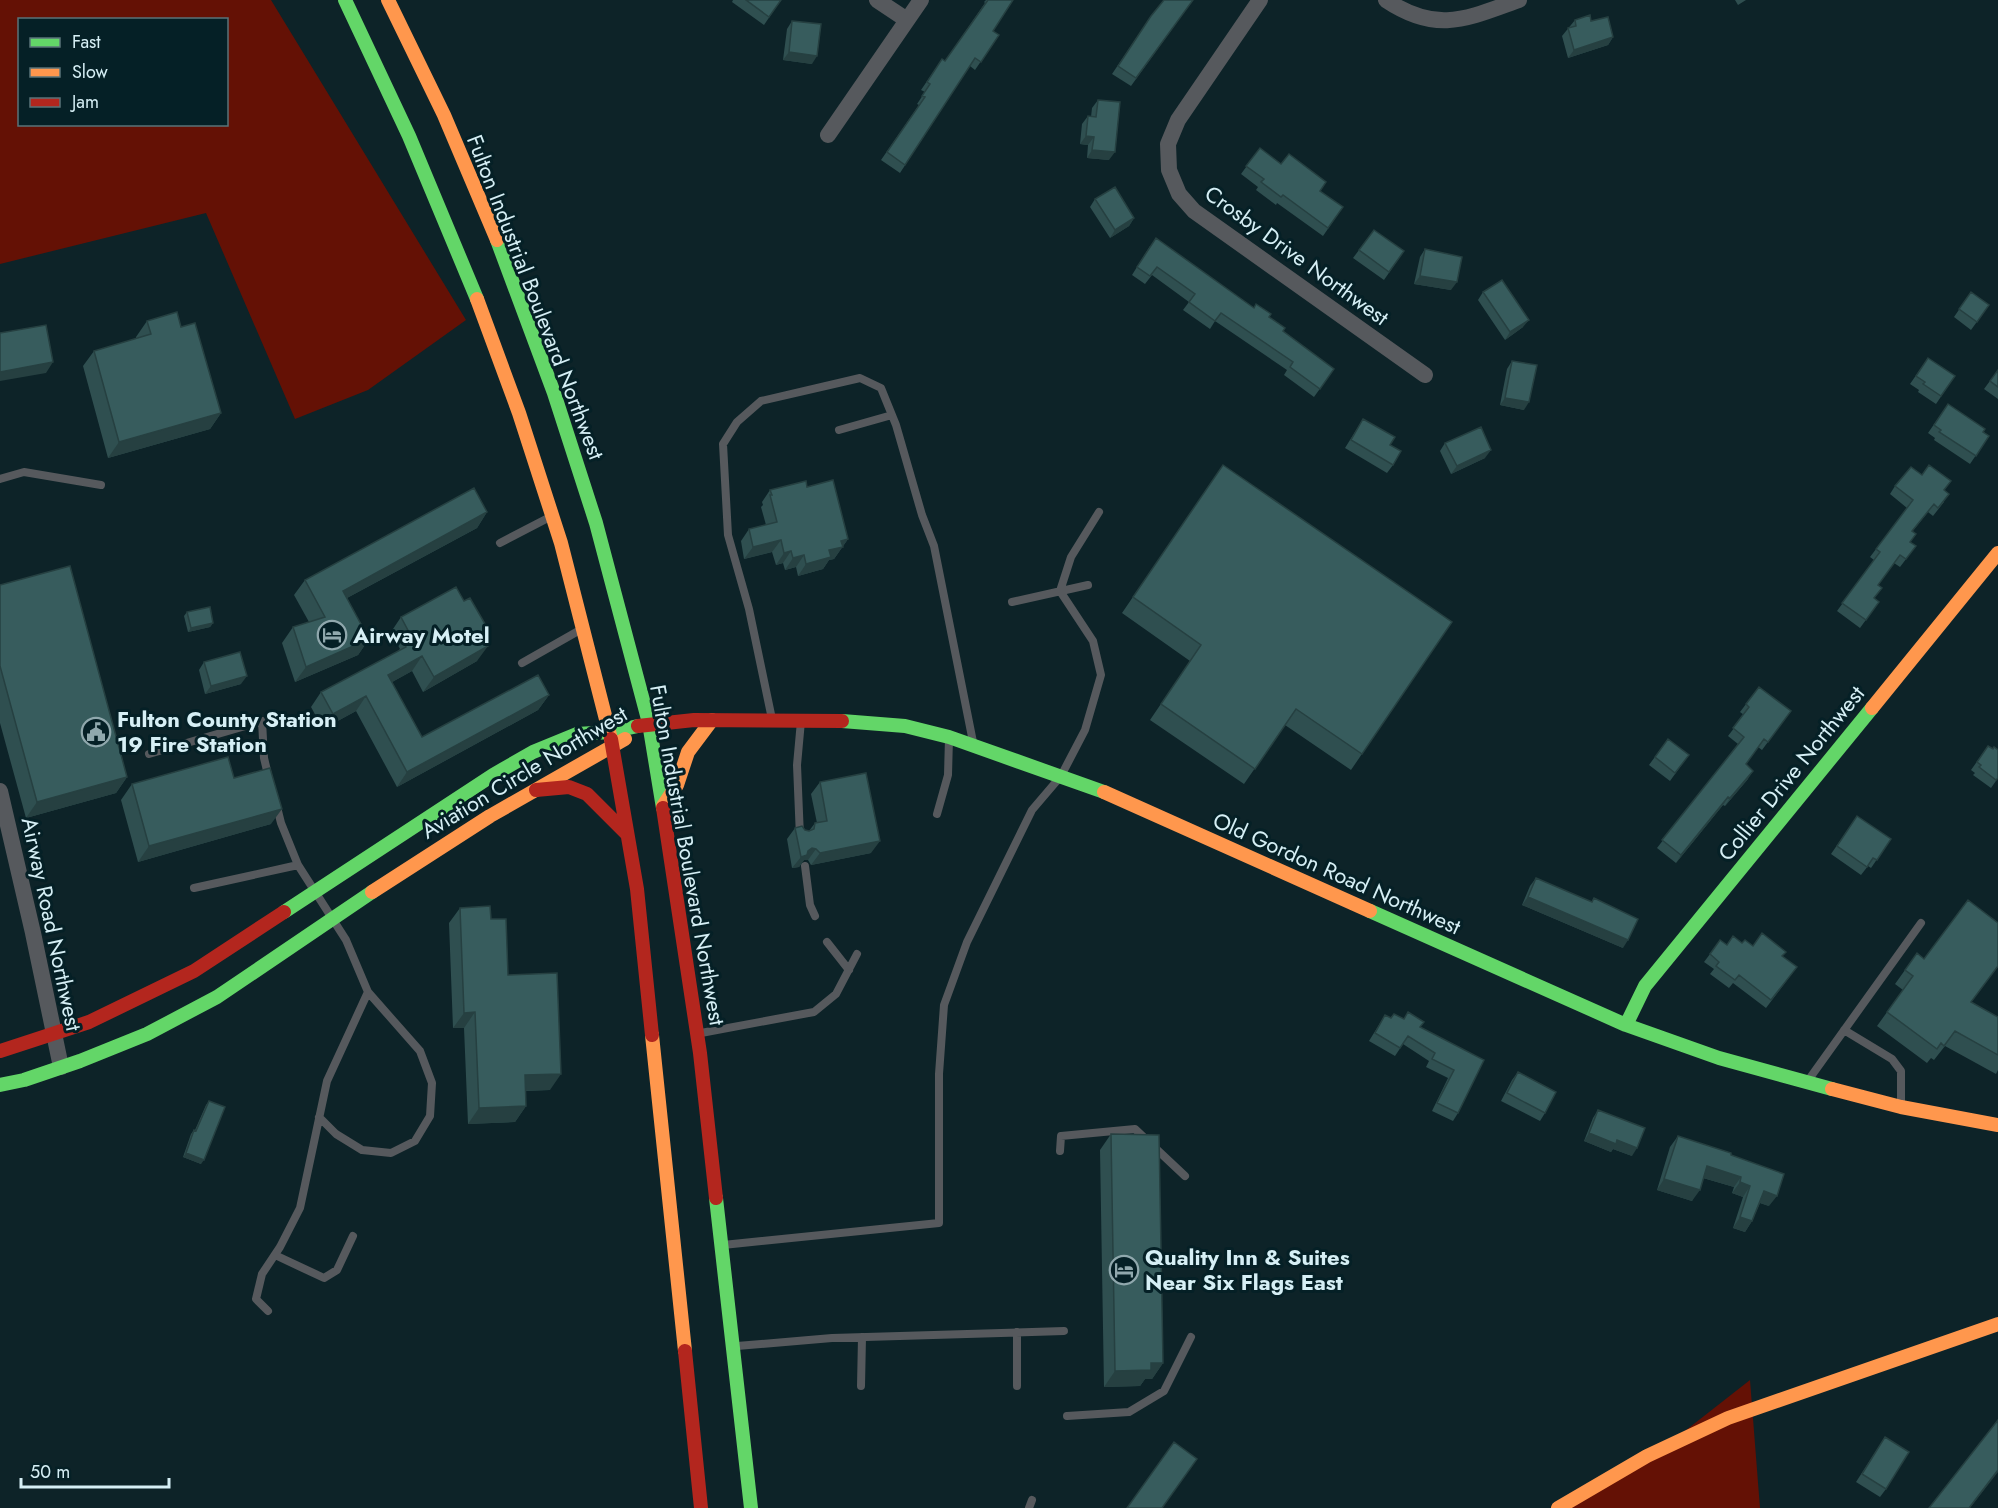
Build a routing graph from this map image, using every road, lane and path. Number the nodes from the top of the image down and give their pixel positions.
1 (345, 0) edge
2 (388, 0) edge
3 (876, 0) edge
4 (921, 0) edge
5 (1260, 0) edge
6 (1386, 0) edge
7 (1519, 0) edge
8 (907, 20) junction
9 (828, 135) dead end
10 (1425, 375) dead end
11 (892, 415) junction
12 (839, 430) dead end
13 (0, 479) edge
14 (101, 485) dead end
15 (1099, 512) dead end
16 (552, 516) junction
17 (500, 543) dead end
18 (1998, 553) edge
19 (1088, 585) dead end
20 (1060, 591) junction
21 (1012, 602) dead end
22 (583, 628) junction
23 (522, 663) dead end
24 (712, 720) junction
25 (773, 721) junction
26 (801, 721) junction
27 (649, 723) junction
28 (610, 732) junction
29 (949, 736) junction
30 (974, 745) junction
31 (613, 747) junction
32 (150, 754) dead end
33 (1061, 776) junction
34 (536, 790) junction
35 (0, 791) edge
36 (663, 806) junction
37 (937, 814) dead end
38 (627, 834) junction
39 (800, 837) edge
40 (298, 865) junction
41 (805, 866) edge
42 (194, 888) dead end
43 (315, 893) junction
44 (815, 916) dead end
45 (331, 918) junction
46 (1920, 923) dead end
47 (827, 942) dead end
48 (857, 954) dead end
49 (849, 970) junction
50 (368, 992) junction
51 (1626, 1025) junction
52 (1844, 1030) junction
53 (698, 1033) junction
54 (53, 1035) junction
55 (0, 1051) edge
56 (61, 1067) junction
57 (1806, 1083) junction
58 (0, 1086) edge
59 (1901, 1107) junction
60 (319, 1117) junction
61 (1998, 1125) edge
62 (1060, 1152) dead end
63 (1185, 1176) dead end
64 (353, 1236) dead end
65 (723, 1245) junction
66 (275, 1255) junction
67 (268, 1311) dead end
68 (1998, 1324) edge
69 (1064, 1331) dead end
70 (1017, 1332) junction
71 (862, 1337) junction
72 (1191, 1337) dead end
73 (733, 1346) junction
74 (861, 1386) dead end
75 (1017, 1386) dead end
76 (1066, 1416) dead end
77 (700, 1507) edge
78 (683, 1508) edge
79 (751, 1508) edge
80 (1558, 1508) edge

1 - 16 main road
2 - 27 main road, Fulton Industrial Boulevard Northwest
3 - 8 street
4 - 8 street
5 - 10 street, Crosby Drive Northwest
6 - 7 street
8 - 9 street
11 - 12 lane
11 - 25 lane
11 - 30 lane
13 - 14 lane
15 - 20 lane
16 - 17 lane
16 - 22 main road
18 - 51 main road, Collier Drive Northwest
19 - 20 lane
20 - 21 lane
20 - 33 lane
22 - 23 lane
22 - 28 main road
24 - 25 main road, Old Gordon Road Northwest
24 - 27 main road, Old Gordon Road Northwest
24 - 36 main road
25 - 26 main road, Old Gordon Road Northwest
26 - 29 main road, Old Gordon Road Northwest
26 - 39 lane
27 - 28 main road, Aviation Circle Northwest
27 - 31 main road, Aviation Circle Northwest
27 - 36 main road, Fulton Industrial Boulevard Northwest
28 - 31 main road
28 - 43 main road, Aviation Circle Northwest
29 - 30 main road, Old Gordon Road Northwest
29 - 37 lane
30 - 33 main road, Old Gordon Road Northwest
31 - 34 main road, Aviation Circle Northwest
31 - 38 main road
32 - 40 lane
33 - 51 main road, Old Gordon Road Northwest
33 - 65 lane
34 - 38 main road
34 - 45 main road, Aviation Circle Northwest
35 - 54 street, Airway Road Northwest
36 - 53 main road, Fulton Industrial Boulevard Northwest
38 - 77 main road
40 - 42 lane
40 - 43 lane
41 - 44 lane
43 - 45 lane
43 - 54 main road, Aviation Circle Northwest
45 - 50 lane
45 - 56 main road, Aviation Circle Northwest
46 - 52 lane
47 - 49 lane
48 - 49 lane
49 - 53 lane
50 - 60 lane
50 - 60 lane
51 - 57 main road, Old Gordon Road Northwest
52 - 57 lane
52 - 59 lane
53 - 65 main road, Fulton Industrial Boulevard Northwest
54 - 55 main road, Aviation Circle Northwest
54 - 56 street, Airway Road Northwest
56 - 58 main road, Aviation Circle Northwest
57 - 59 main road, Old Gordon Road Northwest
59 - 61 main road, Old Gordon Road Northwest
60 - 66 lane
62 - 63 lane
64 - 66 lane
65 - 73 main road, Fulton Industrial Boulevard Northwest
66 - 67 lane
68 - 80 main road
69 - 70 lane
70 - 71 lane
70 - 75 lane
71 - 73 lane
71 - 74 lane
72 - 76 lane
73 - 79 main road, Fulton Industrial Boulevard Northwest
77 - 78 street

